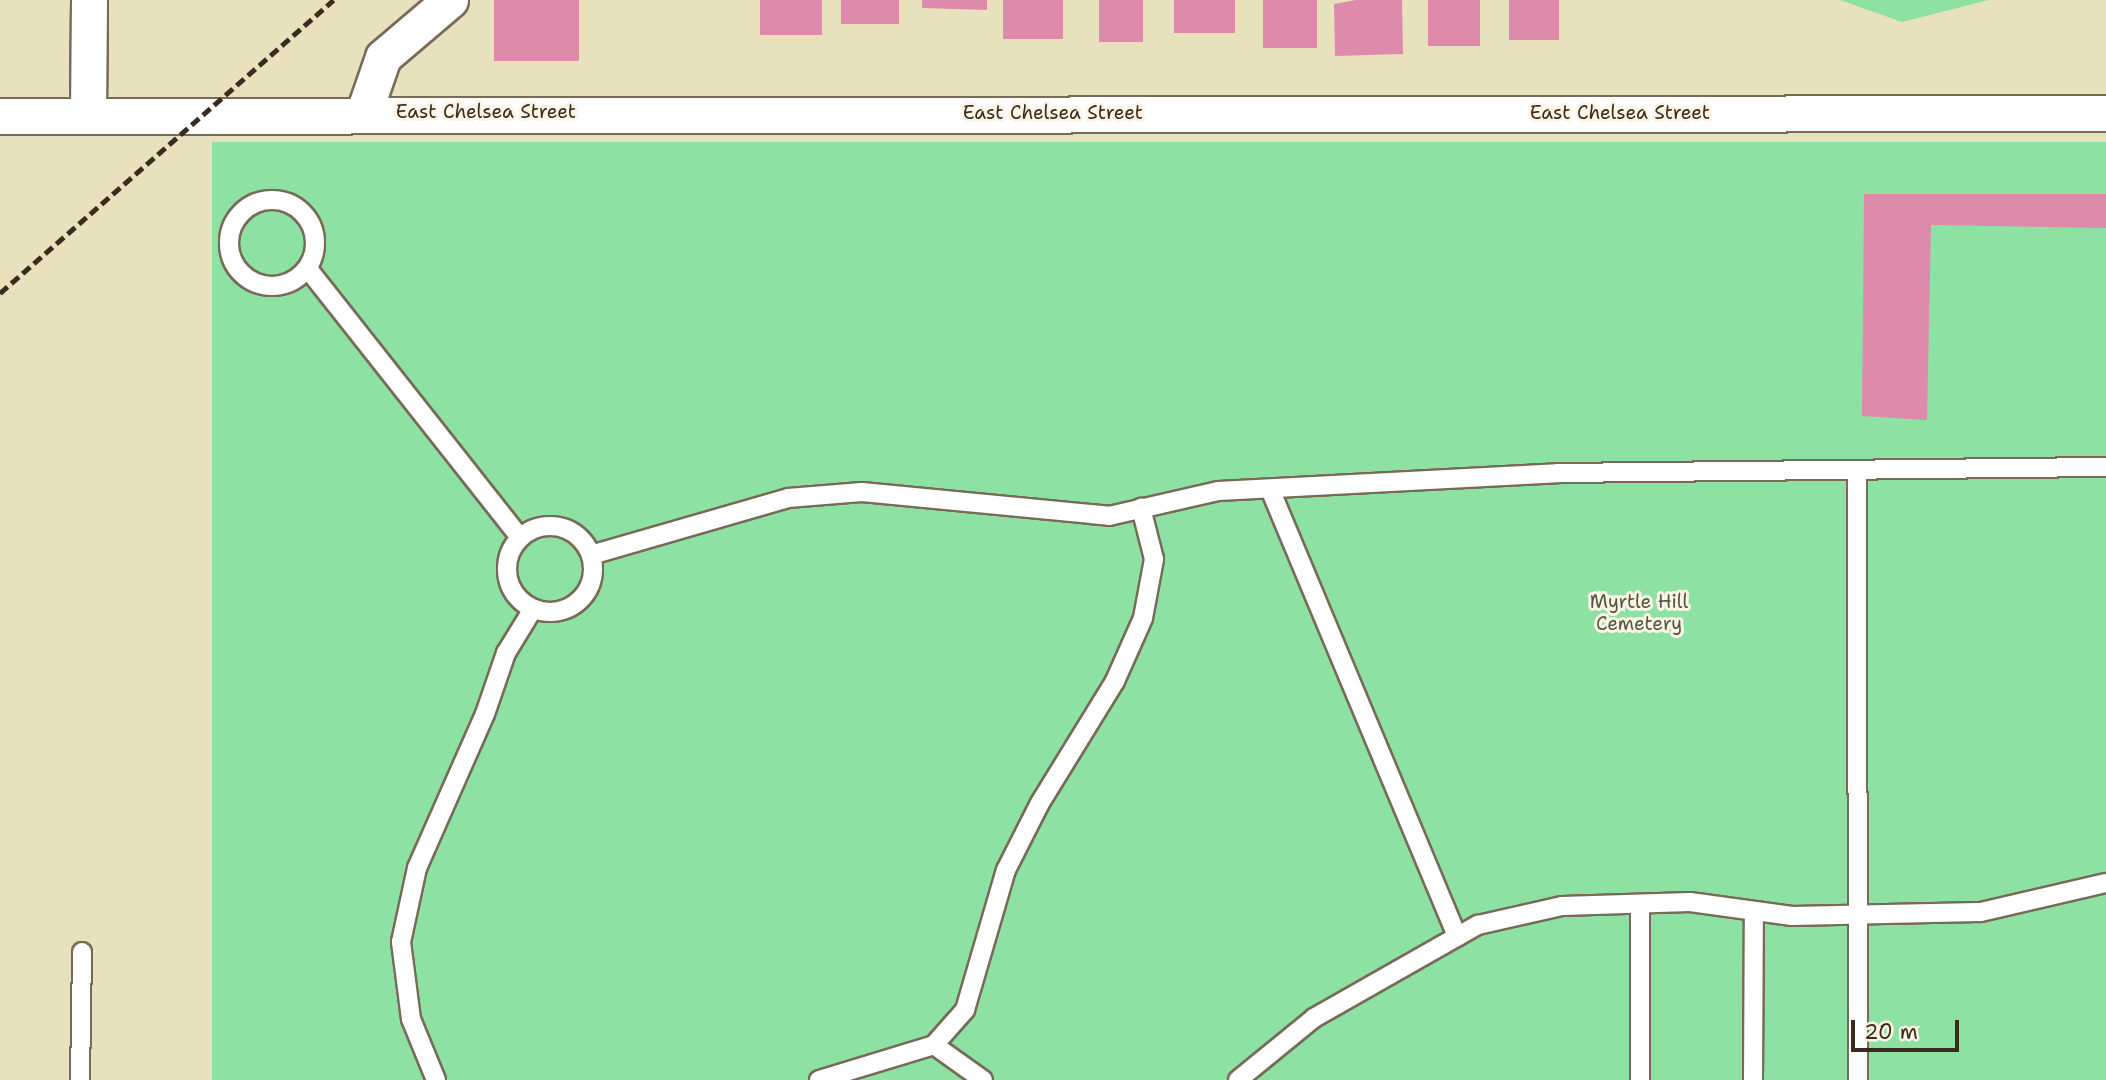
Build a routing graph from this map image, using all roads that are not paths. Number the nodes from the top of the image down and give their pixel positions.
1 (89, 0) edge
2 (450, 0) edge
3 (364, 112) junction
4 (2106, 113) edge
5 (88, 115) junction
6 (0, 116) edge
7 (308, 269) junction
8 (2106, 467) edge
9 (1857, 470) junction
10 (1270, 489) junction
11 (1141, 509) junction
12 (520, 537) junction
13 (591, 555) junction
14 (533, 609) junction
15 (2106, 883) edge
16 (1640, 904) junction
17 (1754, 911) junction
18 (1858, 917) junction
19 (1457, 936) junction
20 (82, 952) dead end
21 (934, 1045) junction
22 (80, 1080) edge
23 (436, 1080) edge
24 (819, 1080) edge
25 (983, 1080) edge
26 (1238, 1080) edge
27 (1640, 1080) edge
28 (1753, 1080) edge
29 (1858, 1080) edge

1 - 5 street
2 - 3 street
3 - 4 street, East Chelsea Street
3 - 5 street, East Chelsea Street
5 - 6 street, East Chelsea Street
7 - 7 lane
7 - 12 lane
8 - 9 lane
9 - 10 lane
9 - 18 lane
10 - 11 lane
10 - 19 lane
11 - 13 lane
11 - 21 lane
12 - 13 lane
12 - 14 lane
13 - 14 lane
14 - 23 lane
15 - 18 lane
16 - 17 lane
16 - 19 lane
16 - 27 lane
17 - 18 lane
17 - 28 lane
18 - 29 lane
19 - 26 lane
20 - 22 lane
21 - 24 lane
21 - 25 lane

